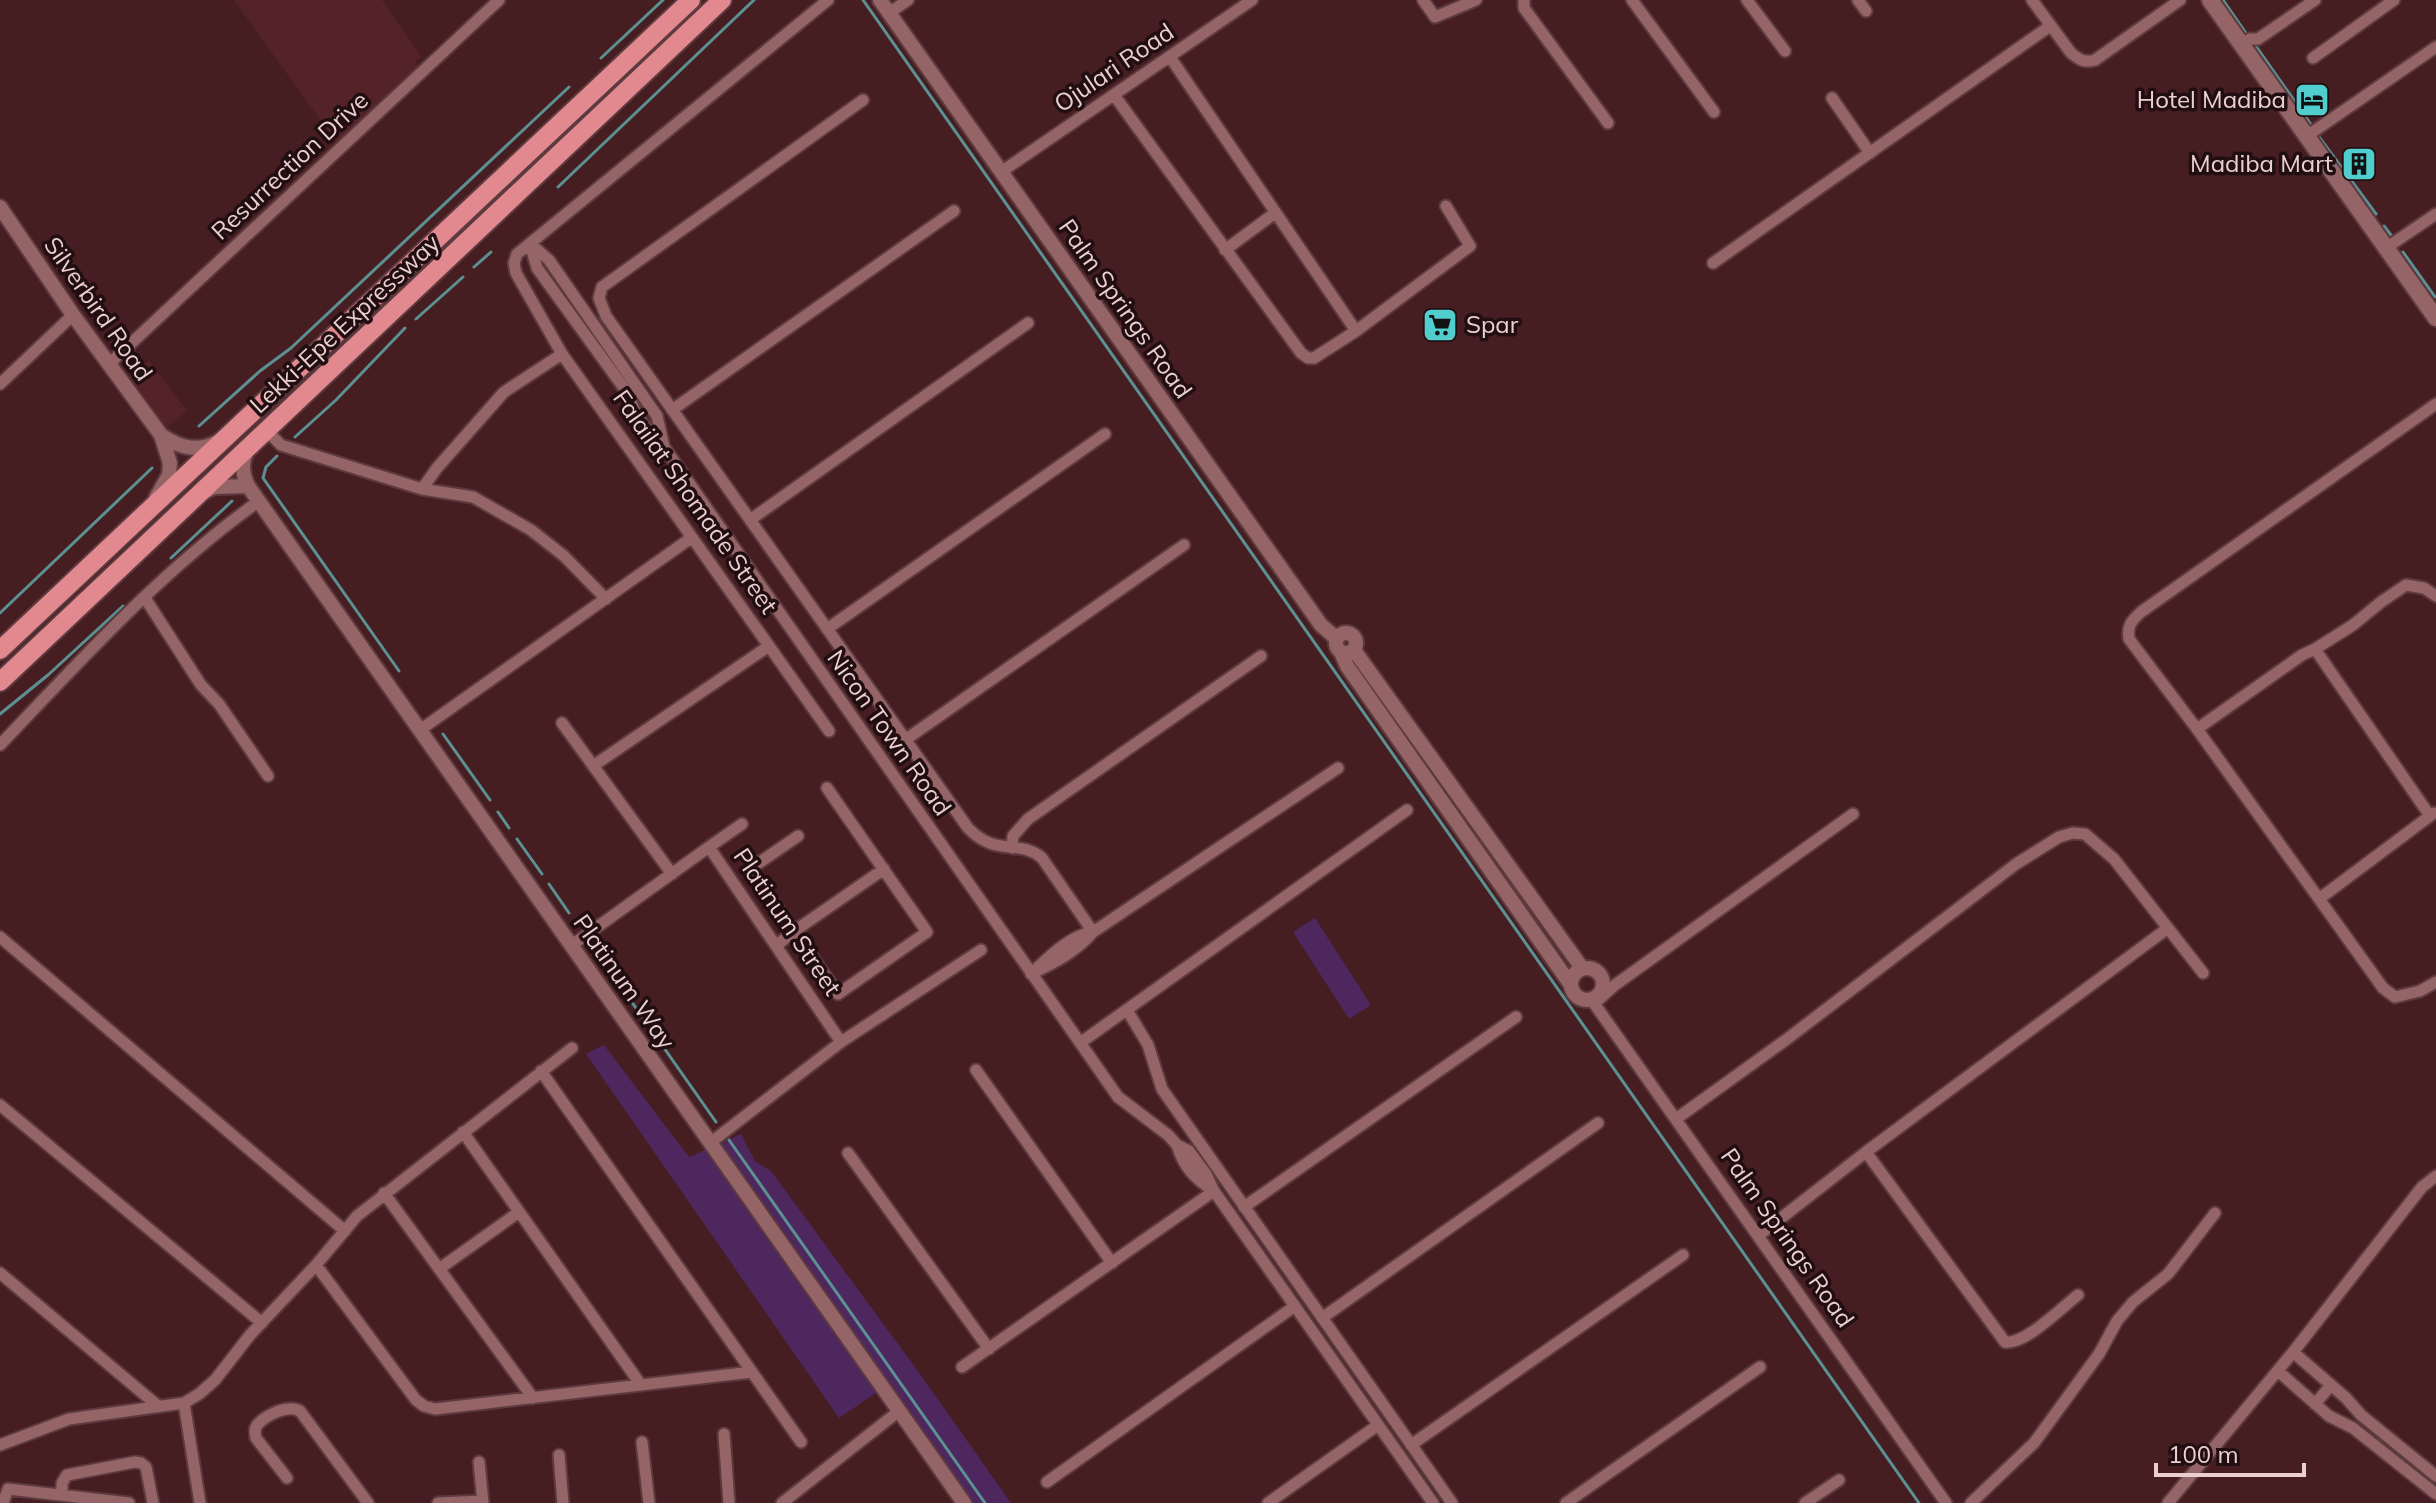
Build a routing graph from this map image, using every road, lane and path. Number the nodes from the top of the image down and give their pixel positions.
1 (499, 0) edge
2 (691, 0) edge
3 (722, 0) edge
4 (828, 0) edge
5 (880, 0) edge
6 (908, 0) edge
7 (1252, 0) edge
8 (1423, 0) edge
9 (1476, 0) edge
10 (1524, 0) edge
11 (1632, 0) edge
12 (1747, 0) edge
13 (1858, 0) edge
14 (2032, 0) edge
15 (2180, 0) edge
16 (2210, 0) edge
17 (2315, 0) edge
18 (2394, 0) edge
19 (1866, 11) dead end
20 (889, 13) junction
21 (2050, 26) junction
22 (2242, 45) junction
23 (2436, 47) edge
24 (1785, 51) dead end
25 (1170, 57) junction
26 (2313, 58) dead end
27 (1114, 95) junction
28 (1832, 98) dead end
29 (863, 100) dead end
30 (1714, 112) dead end
31 (1608, 123) dead end
32 (2307, 136) junction
33 (1870, 153) junction
34 (1001, 172) junction
35 (1446, 206) dead end
36 (0, 207) edge
37 (954, 211) dead end
38 (1275, 213) junction
39 (2436, 214) edge
40 (530, 244) junction
41 (2386, 248) junction
42 (1225, 250) junction
43 (1713, 263) dead end
44 (2435, 313) edge
45 (73, 315) junction
46 (1028, 323) dead end
47 (1356, 331) junction
48 (562, 354) junction
49 (109, 364) junction
50 (0, 384) edge
51 (634, 392) junction
52 (2436, 404) edge
53 (672, 410) junction
54 (657, 416) junction
55 (644, 424) junction
56 (267, 431) junction
57 (1105, 434) dead end
58 (161, 435) junction
59 (230, 435) junction
60 (664, 447) junction
61 (248, 449) junction
62 (248, 486) junction
63 (422, 489) junction
64 (199, 495) junction
65 (259, 501) junction
66 (141, 517) junction
67 (750, 520) junction
68 (691, 538) junction
69 (1184, 545) dead end
70 (2436, 596) edge
71 (145, 598) junction
72 (606, 599) junction
73 (827, 629) junction
74 (769, 646) junction
75 (1344, 647) junction
76 (2315, 649) junction
77 (0, 650) edge
78 (1261, 656) dead end
79 (0, 682) edge
80 (562, 723) dead end
81 (2197, 729) junction
82 (420, 730) junction
83 (829, 731) dead end
84 (905, 740) junction
85 (0, 745) edge
86 (593, 766) junction
87 (1338, 768) dead end
88 (268, 776) dead end
89 (827, 788) dead end
90 (1407, 810) dead end
91 (1853, 814) dead end
92 (2433, 814) edge
93 (742, 824) dead end
94 (798, 836) dead end
95 (709, 847) junction
96 (1012, 848) junction
97 (884, 869) junction
98 (672, 874) junction
99 (2319, 899) junction
100 (2168, 928) junction
101 (793, 932) junction
102 (1093, 932) junction
103 (1, 941) edge
104 (572, 945) junction
105 (777, 945) junction
106 (981, 950) dead end
107 (1582, 968) junction
108 (2203, 973) dead end
109 (1031, 974) junction
110 (2436, 982) edge
111 (1571, 985) junction
112 (1593, 1001) junction
113 (1127, 1010) junction
114 (1516, 1017) dead end
115 (841, 1042) junction
116 (1080, 1043) junction
117 (572, 1048) dead end
118 (976, 1070) dead end
119 (541, 1071) junction
120 (0, 1105) edge
121 (1676, 1119) junction
122 (1598, 1123) dead end
123 (463, 1132) junction
124 (710, 1143) junction
125 (1866, 1152) junction
126 (848, 1153) dead end
127 (2436, 1176) edge
128 (1214, 1191) junction
129 (384, 1193) junction
130 (1244, 1207) junction
131 (519, 1212) junction
132 (2215, 1213) dead end
133 (345, 1231) junction
134 (1758, 1236) junction
135 (1683, 1255) dead end
136 (1112, 1263) junction
137 (316, 1265) junction
138 (439, 1269) junction
139 (0, 1273) edge
140 (2078, 1295) dead end
141 (1295, 1306) junction
142 (1322, 1318) junction
143 (262, 1323) junction
144 (989, 1349) junction
145 (2293, 1352) junction
146 (962, 1367) dead end
147 (1760, 1367) dead end
148 (2278, 1371) junction
149 (752, 1372) junction
150 (641, 1385) junction
151 (2331, 1385) junction
152 (533, 1398) junction
153 (184, 1403) junction
154 (2315, 1404) junction
155 (158, 1406) junction
156 (899, 1411) junction
157 (1378, 1425) junction
158 (724, 1434) dead end
159 (642, 1442) dead end
160 (801, 1442) dead end
161 (0, 1445) edge
162 (1411, 1445) junction
163 (559, 1455) dead end
164 (479, 1462) dead end
165 (2436, 1476) edge
166 (287, 1478) dead end
167 (1839, 1480) dead end
168 (1047, 1482) dead end
169 (62, 1494) junction
170 (2436, 1494) edge
171 (483, 1502) edge
172 (3, 1503) edge
173 (129, 1503) edge
174 (153, 1503) edge
175 (200, 1503) edge
176 (368, 1503) edge
177 (438, 1503) edge
178 (563, 1503) edge
179 (649, 1503) edge
180 (729, 1503) edge
181 (782, 1503) edge
182 (964, 1503) edge
183 (1268, 1503) edge
184 (1433, 1503) edge
185 (1452, 1503) edge
186 (1566, 1503) edge
187 (1805, 1503) edge
188 (1946, 1503) edge
189 (1971, 1503) edge
190 (2168, 1503) edge

1 - 49 street, Resurrection Drive
2 - 59 highway, Lekki-Epe Expressway
3 - 56 highway, Lekki-Epe Expressway
4 - 40 street
5 - 20 street, Palm Springs Road
6 - 20 street
7 - 25 street, Ojulari Road
8 - 9 street
10 - 31 street
11 - 30 street
12 - 24 street
13 - 19 street
14 - 21 street
15 - 21 street
16 - 22 main road
17 - 22 street
18 - 26 street
20 - 34 street, Palm Springs Road
21 - 33 street
22 - 32 main road
23 - 32 street
25 - 27 street, Ojulari Road
25 - 38 street
27 - 34 street, Ojulari Road
27 - 42 street
28 - 33 street
29 - 53 street
32 - 41 main road
33 - 43 street
34 - 75 street, Palm Springs Road
35 - 47 street
36 - 45 street, Silverbird Road
37 - 53 street
38 - 42 street
38 - 47 street
39 - 41 street
40 - 48 street, Falailat Shomade Street
40 - 51 street, Nicon Town Road
41 - 44 main road
42 - 47 street
45 - 49 street, Silverbird Road
45 - 50 street
46 - 67 street
48 - 63 street
48 - 68 street, Falailat Shomade Street
49 - 58 street, Silverbird Road
51 - 54 street, Nicon Town Road
51 - 55 street, Nicon Town Road
52 - 81 street
53 - 67 street
54 - 55 street
54 - 60 street, Nicon Town Road
55 - 60 street, Nicon Town Road
56 - 61 highway, Lekki-Epe Expressway
56 - 63 street
57 - 73 street
58 - 59 street
58 - 66 street
59 - 66 highway, Lekki-Epe Expressway
60 - 109 street, Nicon Town Road
61 - 62 street
61 - 64 highway, Lekki-Epe Expressway
62 - 64 street
62 - 65 street, Platinum Way
63 - 72 street
64 - 79 highway, Lekki-Epe Expressway
65 - 71 street
65 - 82 street, Platinum Way
66 - 77 highway, Lekki-Epe Expressway
67 - 73 street
68 - 72 street
68 - 74 street, Falailat Shomade Street
69 - 84 street
70 - 76 street
71 - 85 street
71 - 88 street
72 - 82 street
73 - 84 street
74 - 83 street
74 - 86 street, Falailat Shomade Street
75 - 107 street
75 - 111 street
76 - 81 street
76 - 92 street
78 - 96 street
80 - 86 street
81 - 99 street
82 - 104 street, Platinum Way
84 - 96 street
86 - 98 street
87 - 102 street
89 - 97 street
90 - 113 street
91 - 112 street
92 - 99 street
93 - 95 street
94 - 101 street
95 - 98 street, Platinum Street
95 - 105 street, Platinum Street
96 - 102 street
97 - 101 street
97 - 101 street
98 - 104 street, Platinum Street
99 - 110 street
100 - 108 street
100 - 121 street
100 - 125 street
101 - 105 street
102 - 109 street
103 - 133 street
104 - 124 street, Platinum Way
105 - 115 street, Platinum Street
106 - 115 street
107 - 111 street
107 - 112 street
109 - 116 street, Nicon Town Road
111 - 112 street
112 - 121 street, Palm Springs Road
113 - 116 street
113 - 130 street
114 - 130 street
115 - 124 street
116 - 128 street, Nicon Town Road
117 - 119 street
118 - 136 street
119 - 123 street
119 - 149 street
120 - 143 street
121 - 134 street, Palm Springs Road
122 - 142 street
123 - 129 street
123 - 131 street
124 - 156 street, Platinum Way
125 - 134 street
125 - 140 street
126 - 144 street
127 - 145 street
128 - 136 street
128 - 141 street, Nicon Town Road
129 - 133 street
129 - 138 street
130 - 142 street
131 - 138 street
131 - 150 street
132 - 189 street
133 - 137 street
134 - 188 street, Palm Springs Road
135 - 162 street
136 - 144 street
137 - 143 street
137 - 152 street
138 - 152 street
139 - 155 street
141 - 157 street, Nicon Town Road
141 - 168 street
142 - 162 street
143 - 153 street
144 - 146 street
145 - 148 street
145 - 151 street
147 - 186 street
148 - 154 street
148 - 190 street
149 - 150 street
149 - 160 street
150 - 152 street
151 - 154 street
151 - 165 street
153 - 155 street
153 - 175 street
154 - 170 street
155 - 161 street
156 - 181 street
156 - 182 street, Platinum Way
157 - 183 street
157 - 184 street, Nicon Town Road
158 - 180 street
159 - 179 street
162 - 185 street
163 - 178 street
164 - 171 street
166 - 176 street
167 - 187 street
169 - 172 street
169 - 173 street
169 - 174 street
171 - 177 street

